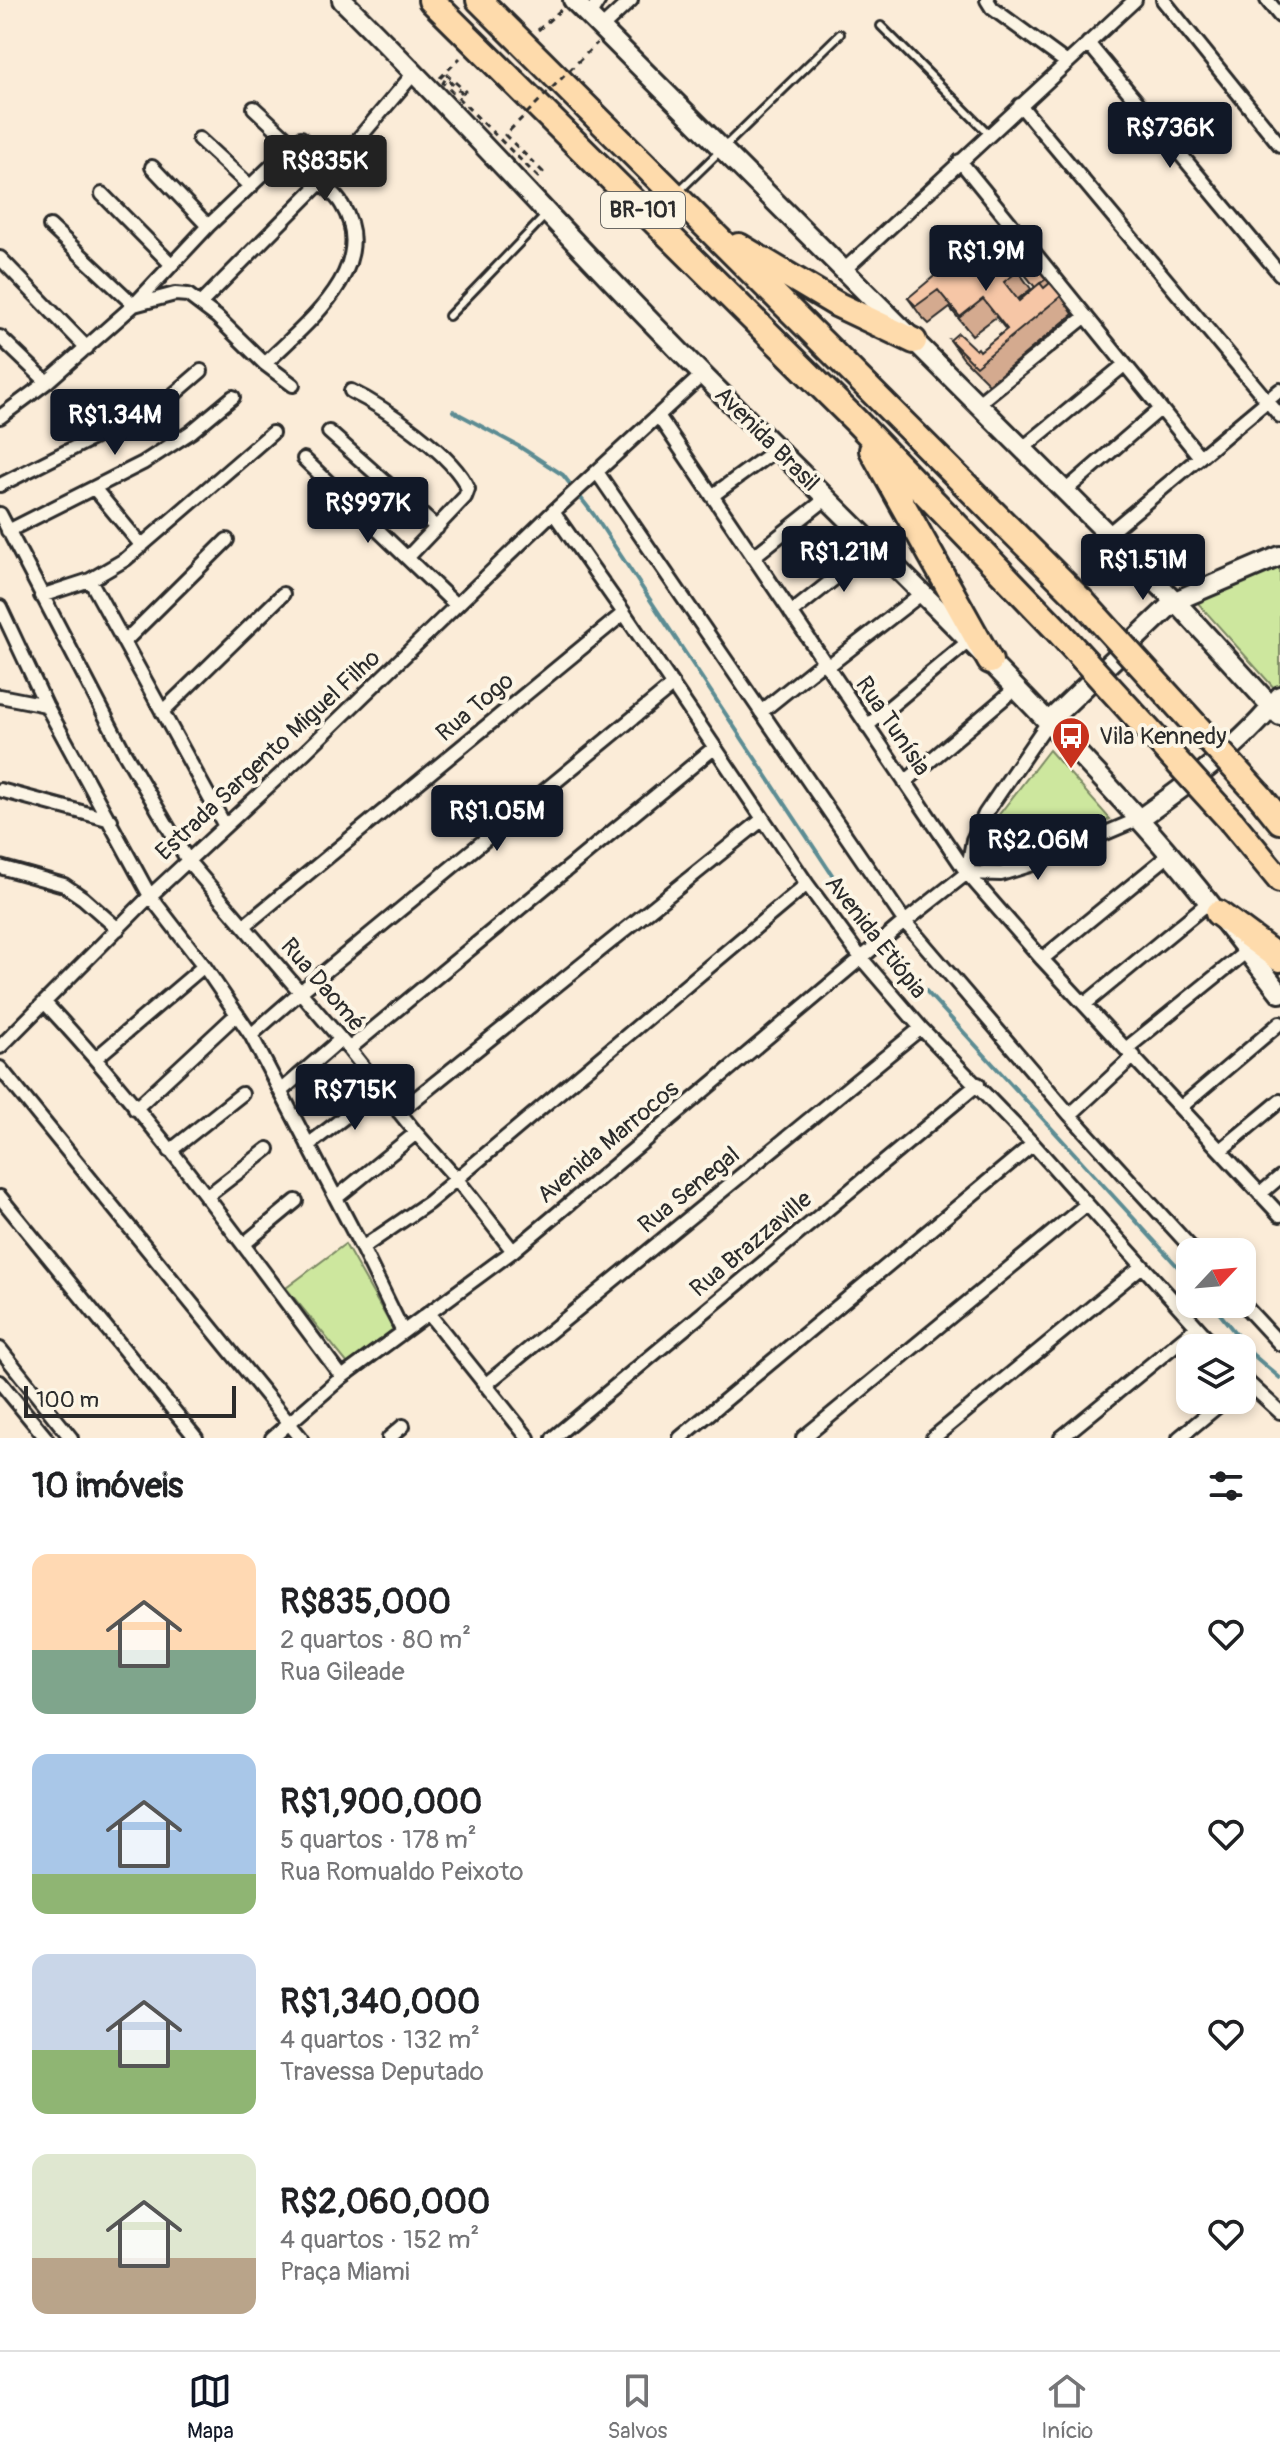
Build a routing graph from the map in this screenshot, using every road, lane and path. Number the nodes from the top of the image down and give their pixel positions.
1 (342, 0) edge
2 (431, 0) edge
3 (479, 0) edge
4 (631, 0) edge
5 (987, 0) edge
6 (1135, 0) edge
7 (1163, 0) edge
8 (1267, 0) edge
9 (569, 3) edge
10 (1280, 16) edge
11 (596, 22) edge
12 (881, 26) dead end
13 (840, 34) dead end
14 (1088, 43) junction
15 (475, 44) junction
16 (523, 44) junction
17 (1067, 63) junction
18 (415, 72) junction
19 (446, 74) junction
20 (428, 86) junction
21 (1020, 105) junction
22 (254, 108) dead end
23 (989, 134) junction
24 (199, 139) dead end
25 (298, 142) junction
26 (1280, 145) edge
27 (721, 148) junction
28 (960, 161) junction
29 (152, 167) dead end
30 (324, 179) junction
31 (251, 187) junction
32 (102, 194) dead end
33 (675, 195) junction
34 (548, 213) junction
35 (703, 224) junction
36 (50, 226) dead end
37 (208, 226) junction
38 (0, 258) edge
39 (171, 264) junction
40 (844, 270) junction
41 (1280, 274) edge
42 (201, 303) junction
43 (134, 305) junction
44 (449, 316) dead end
45 (1086, 316) junction
46 (914, 341) junction
47 (2, 344) edge
48 (87, 348) junction
49 (265, 364) junction
50 (1124, 365) junction
51 (201, 371) dead end
52 (702, 375) junction
53 (47, 382) junction
54 (293, 385) dead end
55 (1280, 390) edge
56 (351, 391) dead end
57 (233, 397) dead end
58 (1267, 401) junction
59 (977, 404) junction
60 (1160, 409) junction
61 (1280, 416) edge
62 (0, 417) edge
63 (659, 417) junction
64 (855, 420) junction
65 (329, 432) dead end
66 (272, 433) dead end
67 (778, 448) junction
68 (1023, 448) junction
69 (1200, 457) junction
70 (304, 459) dead end
71 (597, 472) junction
72 (0, 485) edge
73 (94, 488) junction
74 (1065, 491) junction
75 (712, 496) junction
76 (827, 498) junction
77 (553, 512) junction
78 (0, 514) edge
79 (437, 528) junction
80 (8, 531) junction
81 (1108, 534) junction
82 (227, 540) dead end
83 (142, 546) junction
84 (874, 547) junction
85 (1280, 556) edge
86 (753, 557) junction
87 (407, 558) junction
88 (90, 580) junction
89 (283, 594) dead end
90 (921, 594) junction
91 (41, 596) junction
92 (1175, 601) junction
93 (456, 605) junction
94 (0, 607) edge
95 (624, 613) junction
96 (791, 613) junction
97 (970, 640) junction
98 (124, 642) junction
99 (990, 661) junction
100 (825, 664) junction
101 (673, 685) junction
102 (1016, 688) junction
103 (0, 696) edge
104 (46, 705) junction
105 (1277, 706) edge
106 (162, 712) junction
107 (761, 712) junction
108 (1048, 722) junction
109 (867, 726) junction
110 (715, 747) junction
111 (905, 782) junction
112 (0, 790) edge
113 (763, 819) junction
114 (1139, 819) junction
115 (111, 820) junction
116 (1280, 821) edge
117 (225, 826) junction
118 (1169, 855) junction
119 (188, 861) junction
120 (0, 867) edge
121 (967, 873) junction
122 (1280, 880) edge
123 (807, 884) junction
124 (150, 896) junction
125 (1214, 908) junction
126 (901, 925) junction
127 (244, 926) junction
128 (118, 929) junction
129 (1247, 951) junction
130 (866, 954) junction
131 (1042, 959) junction
132 (1280, 959) edge
133 (204, 966) junction
134 (299, 993) junction
135 (1280, 993) edge
136 (46, 1004) junction
137 (1085, 1004) junction
138 (237, 1014) junction
139 (1280, 1023) edge
140 (921, 1028) junction
141 (251, 1035) junction
142 (344, 1044) junction
143 (0, 1047) edge
144 (1131, 1052) junction
145 (96, 1058) junction
146 (0, 1068) edge
147 (978, 1084) junction
148 (380, 1090) junction
149 (281, 1091) junction
150 (242, 1094) dead end
151 (1280, 1101) edge
152 (1181, 1107) junction
153 (135, 1109) junction
154 (399, 1112) junction
155 (1070, 1115) junction
156 (416, 1133) junction
157 (1033, 1144) junction
158 (308, 1145) junction
159 (268, 1149) dead end
160 (1221, 1150) junction
161 (170, 1151) junction
162 (1280, 1177) edge
163 (456, 1178) junction
164 (1260, 1194) junction
165 (0, 1197) edge
166 (206, 1197) junction
167 (336, 1198) junction
168 (296, 1201) dead end
169 (1087, 1204) junction
170 (1280, 1215) edge
171 (1182, 1238) edge
172 (244, 1244) junction
173 (362, 1248) junction
174 (513, 1251) junction
175 (1142, 1266) junction
176 (429, 1314) junction
177 (1256, 1318) edge
178 (1197, 1327) junction
179 (403, 1332) junction
180 (1203, 1334) edge
181 (1280, 1344) edge
182 (0, 1349) edge
183 (342, 1377) junction
184 (0, 1382) edge
185 (485, 1385) junction
186 (1256, 1392) edge
187 (1280, 1412) edge
188 (1208, 1414) edge
189 (289, 1424) junction
190 (403, 1426) dead end
191 (46, 1438) edge
192 (71, 1438) edge
193 (196, 1438) edge
194 (272, 1438) edge
195 (301, 1438) edge
196 (389, 1438) edge
197 (528, 1438) edge
198 (553, 1438) edge
199 (680, 1438) edge
200 (803, 1438) edge
201 (933, 1438) edge
202 (1061, 1438) edge
203 (1179, 1438) edge

1 - 18 street, Avenida Brasil
2 - 15 highway, BR-101
3 - 16 highway, BR-101
4 - 11 street
5 - 17 street
6 - 14 street
7 - 26 street
8 - 10 street
9 - 11 street
9 - 16 path
11 - 19 path, bridge
11 - 27 street
12 - 23 lane
13 - 27 lane
14 - 17 street
14 - 41 street
15 - 19 path
15 - 64 highway, BR-101
16 - 33 highway, BR-101
17 - 21 street
18 - 20 street, Avenida Brasil
18 - 30 street
19 - 20 path
20 - 34 street, Avenida Brasil
21 - 23 street
21 - 58 street
22 - 25 street
23 - 28 street
24 - 31 street
25 - 30 street
25 - 31 street
27 - 33 lane
27 - 40 street
28 - 40 street
28 - 45 street
29 - 37 street
30 - 42 street
30 - 49 street
31 - 37 street
32 - 39 street
33 - 35 highway, BR-101
34 - 44 lane
34 - 52 street, Avenida Brasil
35 - 46 highway
35 - 116 highway, BR-101, bridge
36 - 43 street
37 - 39 street
38 - 48 street
39 - 43 street
40 - 46 street
42 - 43 street
42 - 49 street
43 - 48 street
45 - 50 street
45 - 59 street
46 - 59 street
47 - 53 street
48 - 53 street
49 - 54 street
50 - 60 street
50 - 68 street
51 - 72 street
52 - 63 street
52 - 67 street, Avenida Brasil
53 - 62 street
55 - 58 street
56 - 79 street
57 - 73 street
58 - 61 street
58 - 69 street
59 - 68 street
60 - 69 street
60 - 74 street
63 - 71 street
63 - 75 street, Rua Tunísia
64 - 99 highway
64 - 122 highway, BR-101, bridge
65 - 79 street
66 - 83 street
67 - 75 street
67 - 76 street, Avenida Brasil
68 - 74 street
69 - 81 street
70 - 87 street
71 - 77 street, Estrada Sargento Miguel Filho
71 - 107 street, Avenida Etiópia
73 - 80 street
73 - 83 street
74 - 81 street
75 - 86 street, Rua Tunísia
76 - 84 street, Avenida Brasil
76 - 86 street
77 - 93 street, Estrada Sargento Miguel Filho
77 - 95 street, Avenida Etiópia
78 - 80 street, Rua Daomé
79 - 87 street
80 - 91 street, Rua Daomé
81 - 92 street
82 - 98 street
83 - 88 street
84 - 90 street, Avenida Brasil
84 - 96 street
85 - 92 street
86 - 96 street, Rua Tunísia
87 - 93 street
88 - 91 street
88 - 98 street
89 - 106 street
90 - 97 street, Avenida Brasil
90 - 100 street
91 - 119 street, Rua Daomé
92 - 105 street
92 - 108 street
93 - 117 street, Estrada Sargento Miguel Filho
94 - 104 street
95 - 101 street, Avenida Etiópia
95 - 127 street, Rua Togo
96 - 100 street, Rua Tunísia
97 - 99 street, Avenida Brasil
97 - 109 street
98 - 106 street
99 - 102 street, Avenida Brasil
100 - 107 street
100 - 109 street, Rua Tunísia
101 - 110 street, Avenida Etiópia
101 - 134 street
102 - 108 street, Avenida Brasil
102 - 111 street
103 - 104 street
104 - 115 street
105 - 114 street
106 - 117 street
107 - 126 street, Avenida Etiópia
108 - 114 street, Avenida Brasil
108 - 121 street
109 - 111 street, Rua Tunísia
110 - 113 street, Avenida Etiópia
110 - 142 street
111 - 121 street, Rua Tunísia
112 - 115 street
113 - 123 street, Avenida Etiópia
113 - 154 street
114 - 118 street, Avenida Brasil
114 - 121 street
115 - 124 street
117 - 119 street, Estrada Sargento Miguel Filho
118 - 125 street, Avenida Brasil
118 - 131 street
119 - 124 street, Estrada Sargento Miguel Filho
119 - 127 street, Rua Daomé
120 - 128 street
121 - 126 street, Avenida Marrocos
121 - 131 street, Rua Tunísia
123 - 130 street, Avenida Etiópia
123 - 163 street
124 - 128 street, Estrada Sargento Miguel Filho
124 - 133 street
125 - 129 street, Avenida Brasil
125 - 132 highway
125 - 137 street
126 - 130 street, Avenida Marrocos
126 - 155 street, Avenida Etiópia
127 - 134 street, Rua Daomé
128 - 136 street, Estrada Sargento Miguel Filho
129 - 135 street, Avenida Brasil
129 - 144 street
130 - 140 street, Avenida Etiópia
130 - 174 street, Avenida Marrocos
131 - 137 street, Rua Tunísia
133 - 138 street
133 - 145 street
134 - 141 street
134 - 142 street, Rua Daomé
136 - 143 street, Estrada Sargento Miguel Filho
136 - 145 street
137 - 144 street, Rua Tunísia
138 - 141 street
138 - 153 street
139 - 152 street
140 - 147 street, Avenida Etiópia
140 - 185 street, Rua Senegal
141 - 149 street
142 - 148 street, Rua Daomé
142 - 149 street
144 - 152 street, Rua Tunísia
144 - 155 street
145 - 153 street
146 - 189 street
147 - 157 street, Avenida Etiópia
147 - 198 street, Rua Brazzaville
148 - 154 street, Rua Daomé
148 - 158 street
149 - 158 street
150 - 161 street
151 - 160 street
152 - 160 street, Rua Tunísia
153 - 161 street
154 - 156 street, Rua Daomé
155 - 171 street, Avenida Etiópia
156 - 163 street, Rua Daomé
156 - 167 street
157 - 169 street, Avenida Etiópia
157 - 199 street
158 - 167 street
159 - 166 street
160 - 164 street, Rua Tunísia
161 - 166 street
162 - 164 street
163 - 173 street
163 - 174 street, Rua Daomé
164 - 170 street, Rua Tunísia
165 - 193 street
166 - 172 street
167 - 173 street
168 - 172 street
169 - 175 street, Avenida Etiópia
169 - 200 street
172 - 183 street
173 - 179 street
174 - 176 street, Avenida Marrocos
175 - 178 street, Avenida Etiópia
175 - 201 street
176 - 179 street, Avenida Marrocos
176 - 185 street
177 - 181 street
178 - 180 street, Avenida Etiópia
178 - 202 street
179 - 183 street, Avenida Marrocos
182 - 192 street
183 - 189 street, Avenida Marrocos
184 - 191 street
185 - 197 street
186 - 187 street
188 - 203 street
189 - 194 street, Avenida Marrocos
189 - 195 street
190 - 196 street

